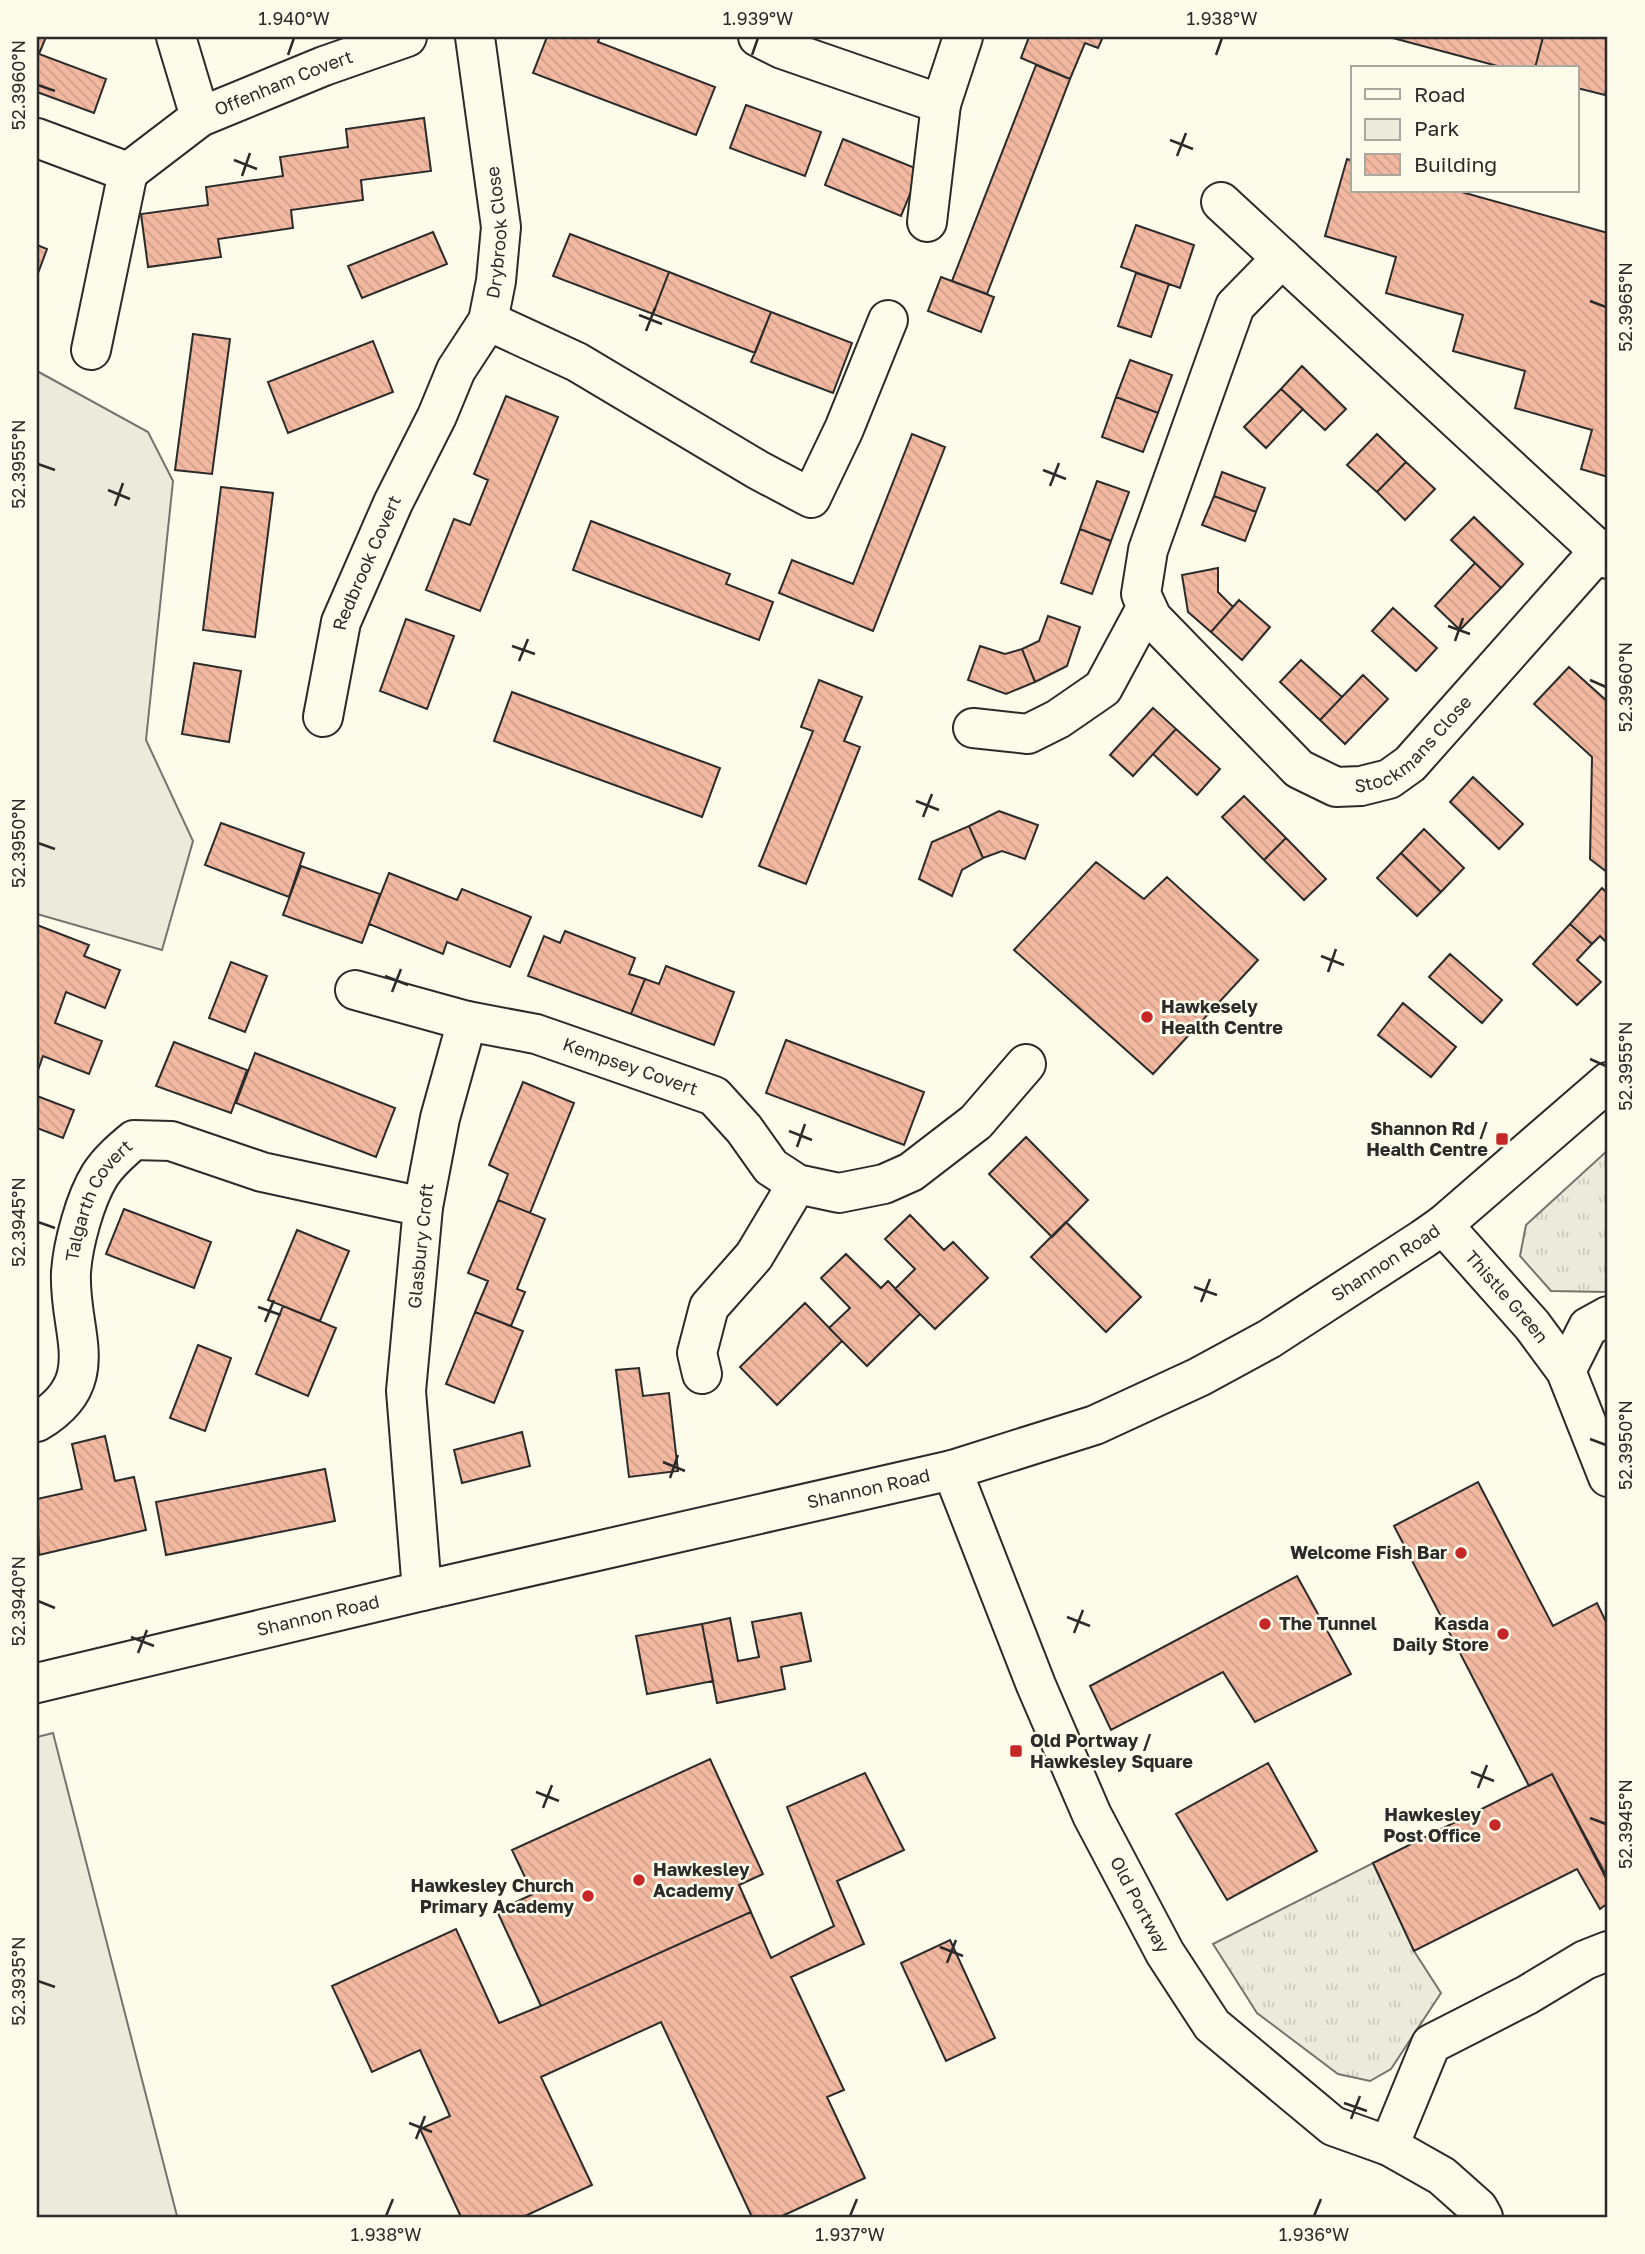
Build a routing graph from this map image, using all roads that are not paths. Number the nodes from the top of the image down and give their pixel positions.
1 (176, 37) edge
2 (407, 37) edge
3 (475, 37) edge
4 (758, 37) edge
5 (963, 37) edge
6 (941, 104) junction
7 (200, 117) junction
8 (37, 138) edge
9 (128, 172) junction
10 (1221, 202) dead end
11 (927, 222) dead end
12 (1282, 258) junction
13 (888, 320) dead end
14 (488, 321) junction
15 (91, 350) dead end
16 (437, 416) joint
17 (1604, 555) edge
18 (1146, 608) junction
19 (323, 717) dead end
20 (973, 728) dead end
21 (355, 990) dead end
22 (467, 1021) junction
23 (1026, 1064) dead end
24 (1608, 1082) edge
25 (797, 1184) junction
26 (423, 1207) junction
27 (1443, 1225) junction
28 (1608, 1316) edge
29 (1566, 1371) junction
30 (702, 1374) dead end
31 (37, 1422) edge
32 (951, 1469) junction
33 (1608, 1477) edge
34 (422, 1591) junction
35 (37, 1683) edge
36 (1608, 1951) edge
37 (1389, 2146) junction
38 (1483, 2217) edge

1 - 7 street, Offenham Covert
2 - 7 street, Offenham Covert
3 - 14 street, Drybrook Close
4 - 6 street
5 - 6 street
6 - 11 street
7 - 9 street, Offenham Covert
8 - 9 street
9 - 15 street
10 - 12 street, Stockmans Close
12 - 17 street, Stockmans Close
12 - 18 street
13 - 14 street
14 - 16 street, Drybrook Close
16 - 19 street, Redbrook Covert
17 - 18 street, Stockmans Close
18 - 20 street
21 - 22 street
22 - 25 street, Kempsey Covert
22 - 26 street, Glasbury Croft
23 - 25 street, Kempsey Covert
24 - 27 street, Shannon Road
25 - 30 street
26 - 31 street, Talgarth Covert
26 - 34 street, Glasbury Croft
27 - 29 street, Thistle Green
27 - 32 street, Shannon Road
28 - 29 street
29 - 33 street, Thistle Green
32 - 34 street, Shannon Road
32 - 37 street, Old Portway
34 - 35 street, Shannon Road
36 - 37 street
37 - 38 street, Old Portway

